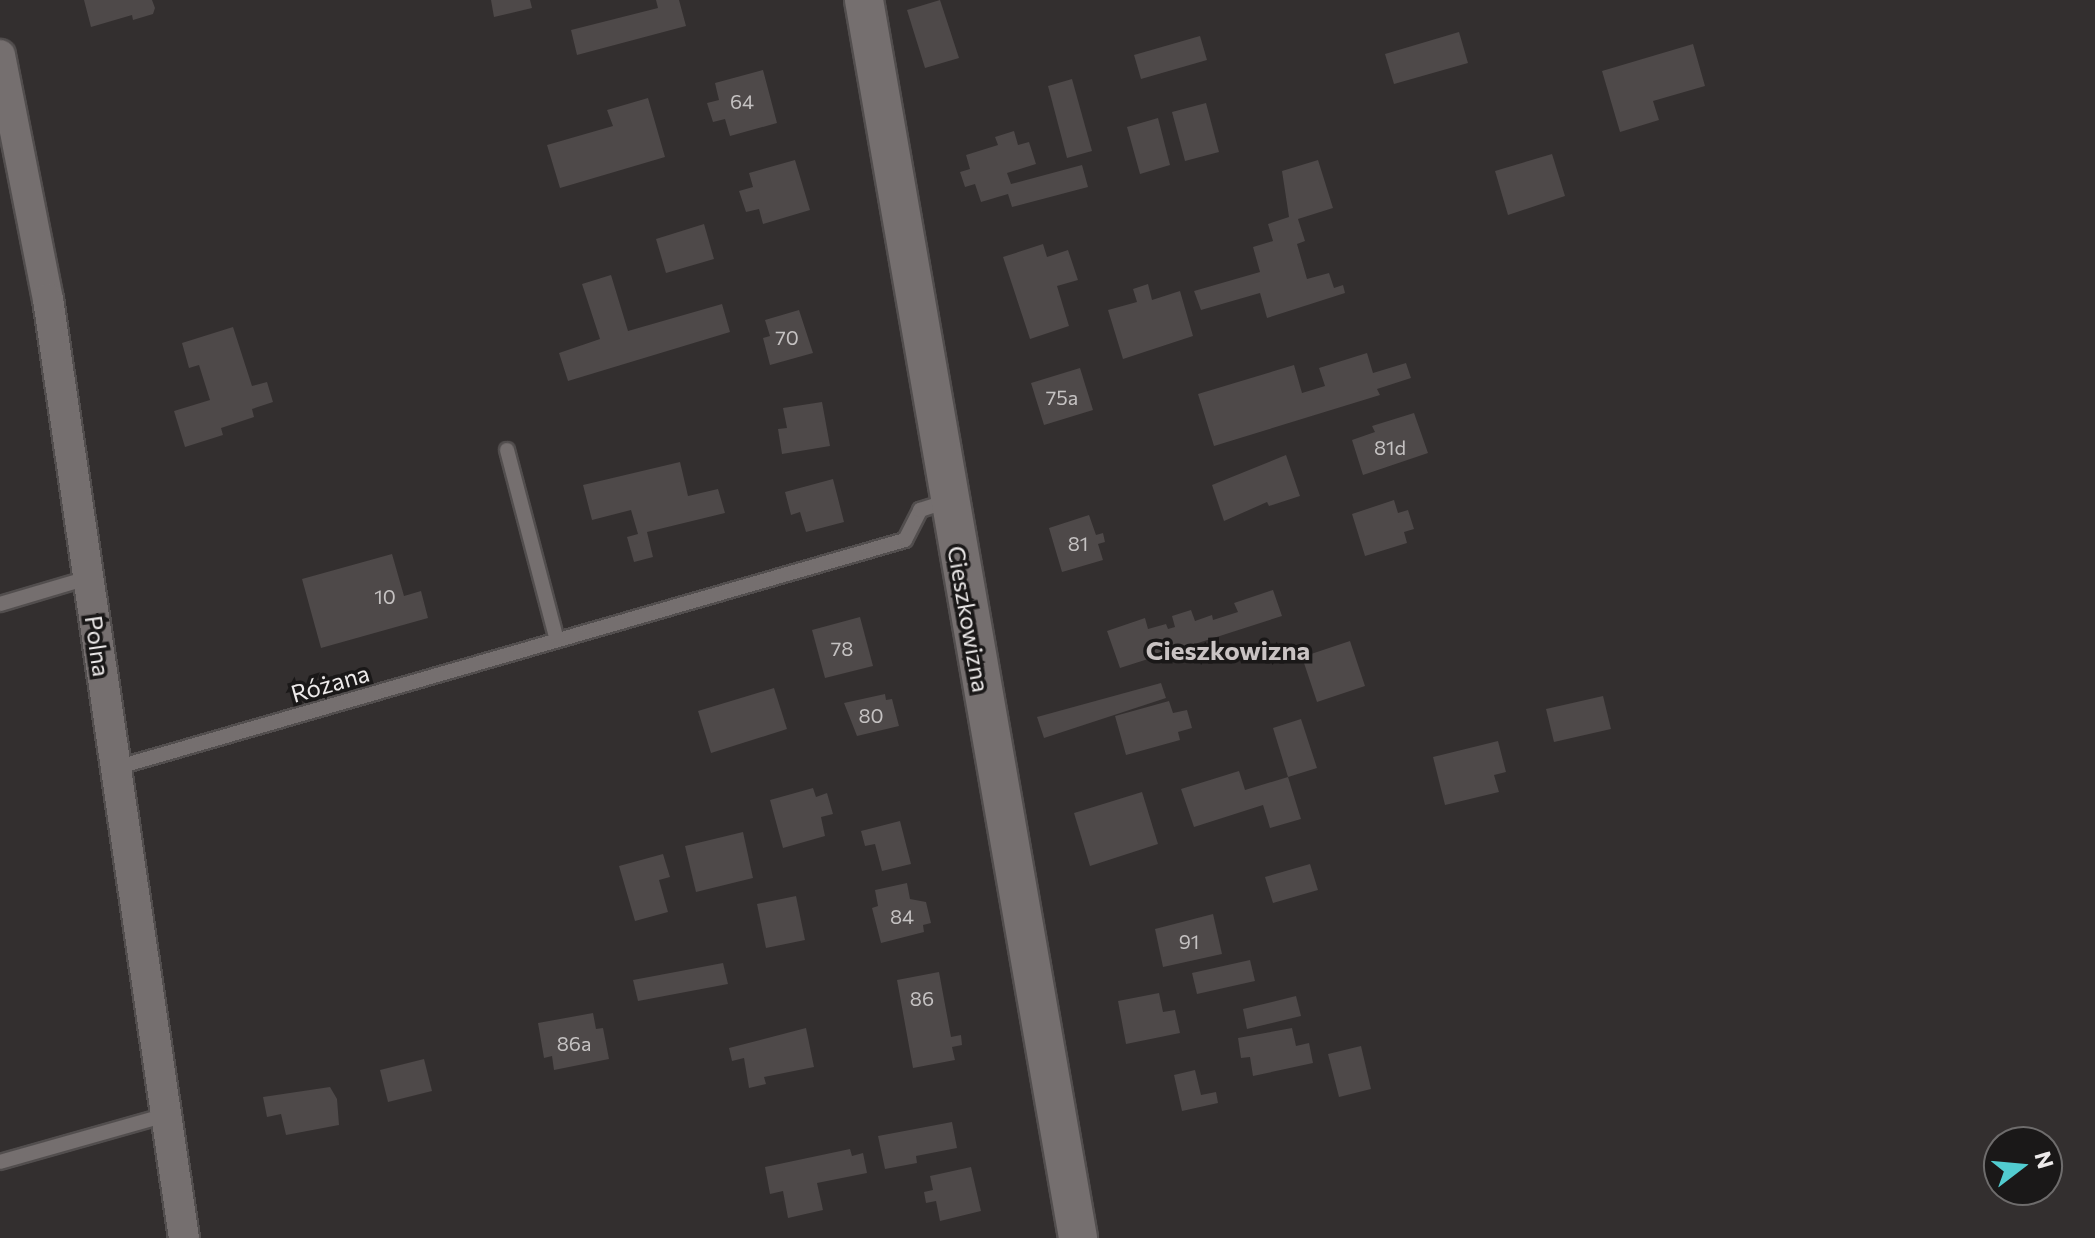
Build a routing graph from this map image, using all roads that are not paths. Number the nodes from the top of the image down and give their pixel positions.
1 (864, 0) edge
2 (0, 55) edge
3 (507, 450) dead end
4 (948, 501) junction
5 (88, 578) junction
6 (0, 604) edge
7 (557, 640) junction
8 (115, 768) junction
9 (166, 1115) junction
10 (0, 1162) edge
11 (184, 1238) edge
12 (1078, 1238) edge

1 - 4 street, Cieszkowizna
2 - 5 street, Polna
3 - 7 lane
4 - 7 lane, Różana
4 - 12 street, Cieszkowizna
5 - 6 lane
5 - 8 street, Polna
7 - 8 lane, Różana
8 - 9 street, Polna
9 - 10 lane
9 - 11 street, Polna

